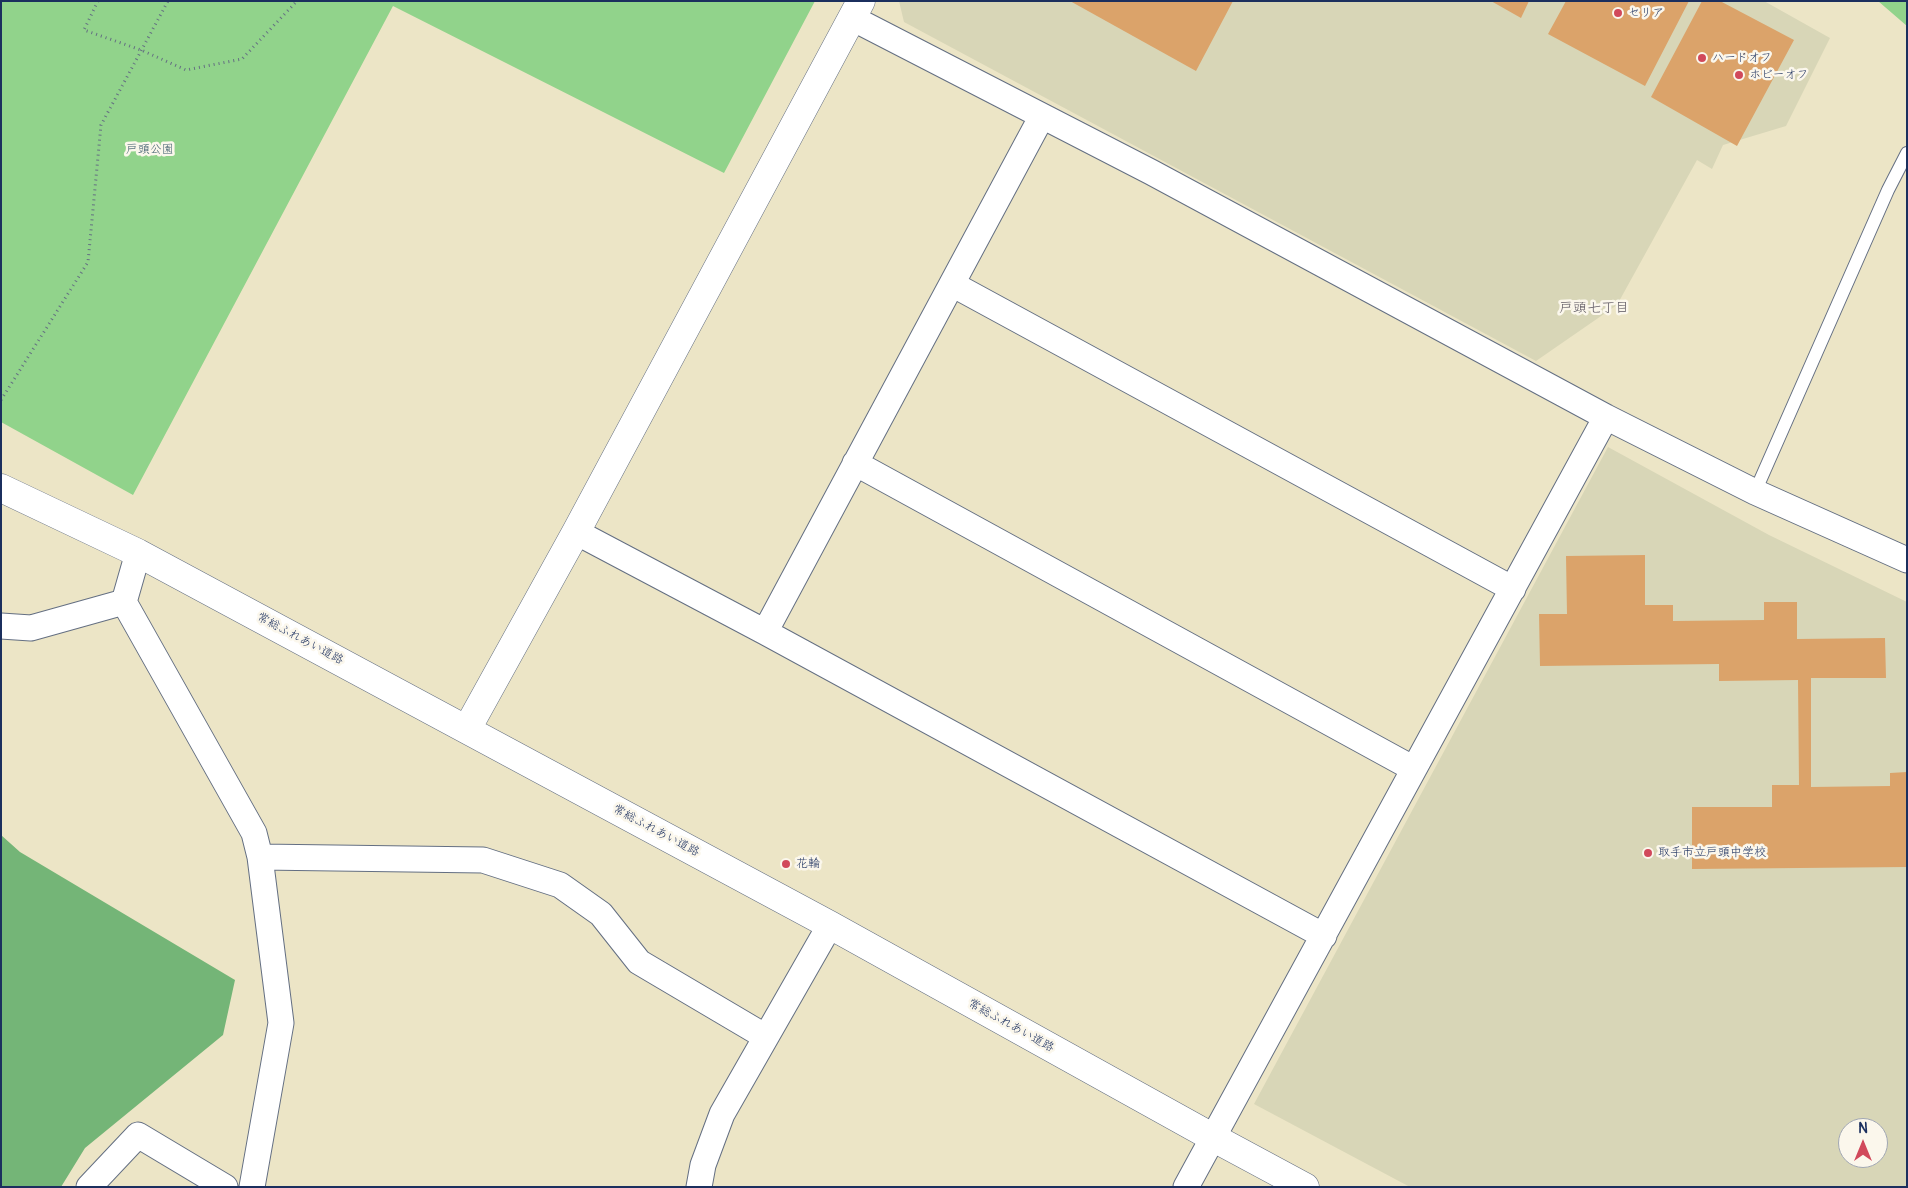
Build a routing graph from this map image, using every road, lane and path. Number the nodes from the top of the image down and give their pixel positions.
1 (98, 1) edge
2 (168, 1) edge
3 (297, 1) edge
4 (857, 10) edge
5 (141, 50) junction
6 (1042, 116) junction
7 (1907, 153) edge
8 (952, 284) junction
9 (1, 400) edge
10 (1606, 417) junction
11 (855, 463) junction
12 (1, 488) edge
13 (1756, 492) junction
14 (576, 532) junction
15 (138, 553) junction
16 (1907, 560) edge
17 (1513, 590) junction
18 (124, 602) junction
19 (1, 626) edge
20 (765, 632) junction
21 (467, 729) junction
22 (1414, 769) junction
23 (260, 857) junction
24 (830, 925) junction
25 (1324, 936) junction
26 (766, 1037) junction
27 (1212, 1137) junction
28 (89, 1187) edge
29 (225, 1187) edge
30 (252, 1187) edge
31 (699, 1187) edge
32 (1186, 1187) edge
33 (1305, 1187) edge

1 - 5 path
2 - 5 path
3 - 5 path
4 - 6 street
4 - 14 street
5 - 9 path
6 - 8 street
6 - 10 street
7 - 13 lane
8 - 11 street
8 - 17 street
10 - 13 street
10 - 17 street
11 - 20 street
11 - 22 street
12 - 15 street, 常総ふれあい道路
13 - 16 street
14 - 20 street
14 - 21 street
15 - 18 street
15 - 21 street, 常総ふれあい道路
17 - 22 street
18 - 19 street
18 - 23 street
20 - 25 street
21 - 24 street, 常総ふれあい道路
22 - 25 street
23 - 26 street
23 - 30 street
24 - 26 street
24 - 27 street, 常総ふれあい道路
25 - 27 street
26 - 31 street
27 - 32 street
27 - 33 street, 常総ふれあい道路
28 - 29 street

